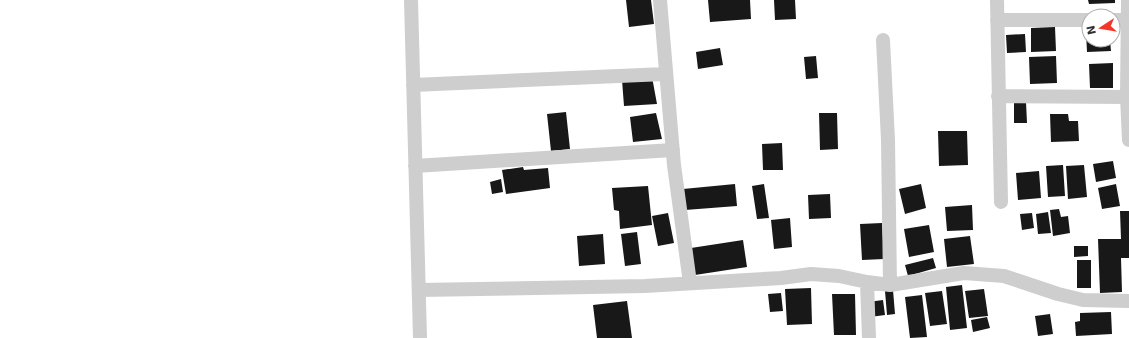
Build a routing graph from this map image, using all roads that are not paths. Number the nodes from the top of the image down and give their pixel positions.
1 (411, 0) edge
2 (660, 0) edge
3 (997, 0) edge
4 (1128, 0) edge
5 (997, 20) junction
6 (1081, 20) edge
7 (1128, 20) edge
8 (883, 40) dead end
9 (666, 74) junction
10 (413, 86) junction
11 (998, 96) junction
12 (1128, 97) edge
13 (1129, 140) edge
14 (672, 150) junction
15 (415, 166) junction
16 (1001, 202) dead end
17 (867, 282) junction
18 (690, 283) junction
19 (890, 285) junction
20 (419, 290) junction
21 (1129, 301) edge
22 (420, 338) edge
23 (869, 338) edge

1 - 10 street
2 - 9 street
3 - 5 street
4 - 7 street
5 - 6 street
5 - 11 street
7 - 12 street
8 - 19 street
9 - 10 street
9 - 14 street
10 - 15 street
11 - 12 street
11 - 16 street
12 - 13 street
14 - 15 street
14 - 18 street
15 - 20 street
17 - 18 street
17 - 19 street
17 - 23 street
18 - 20 street
19 - 21 street
20 - 22 street

